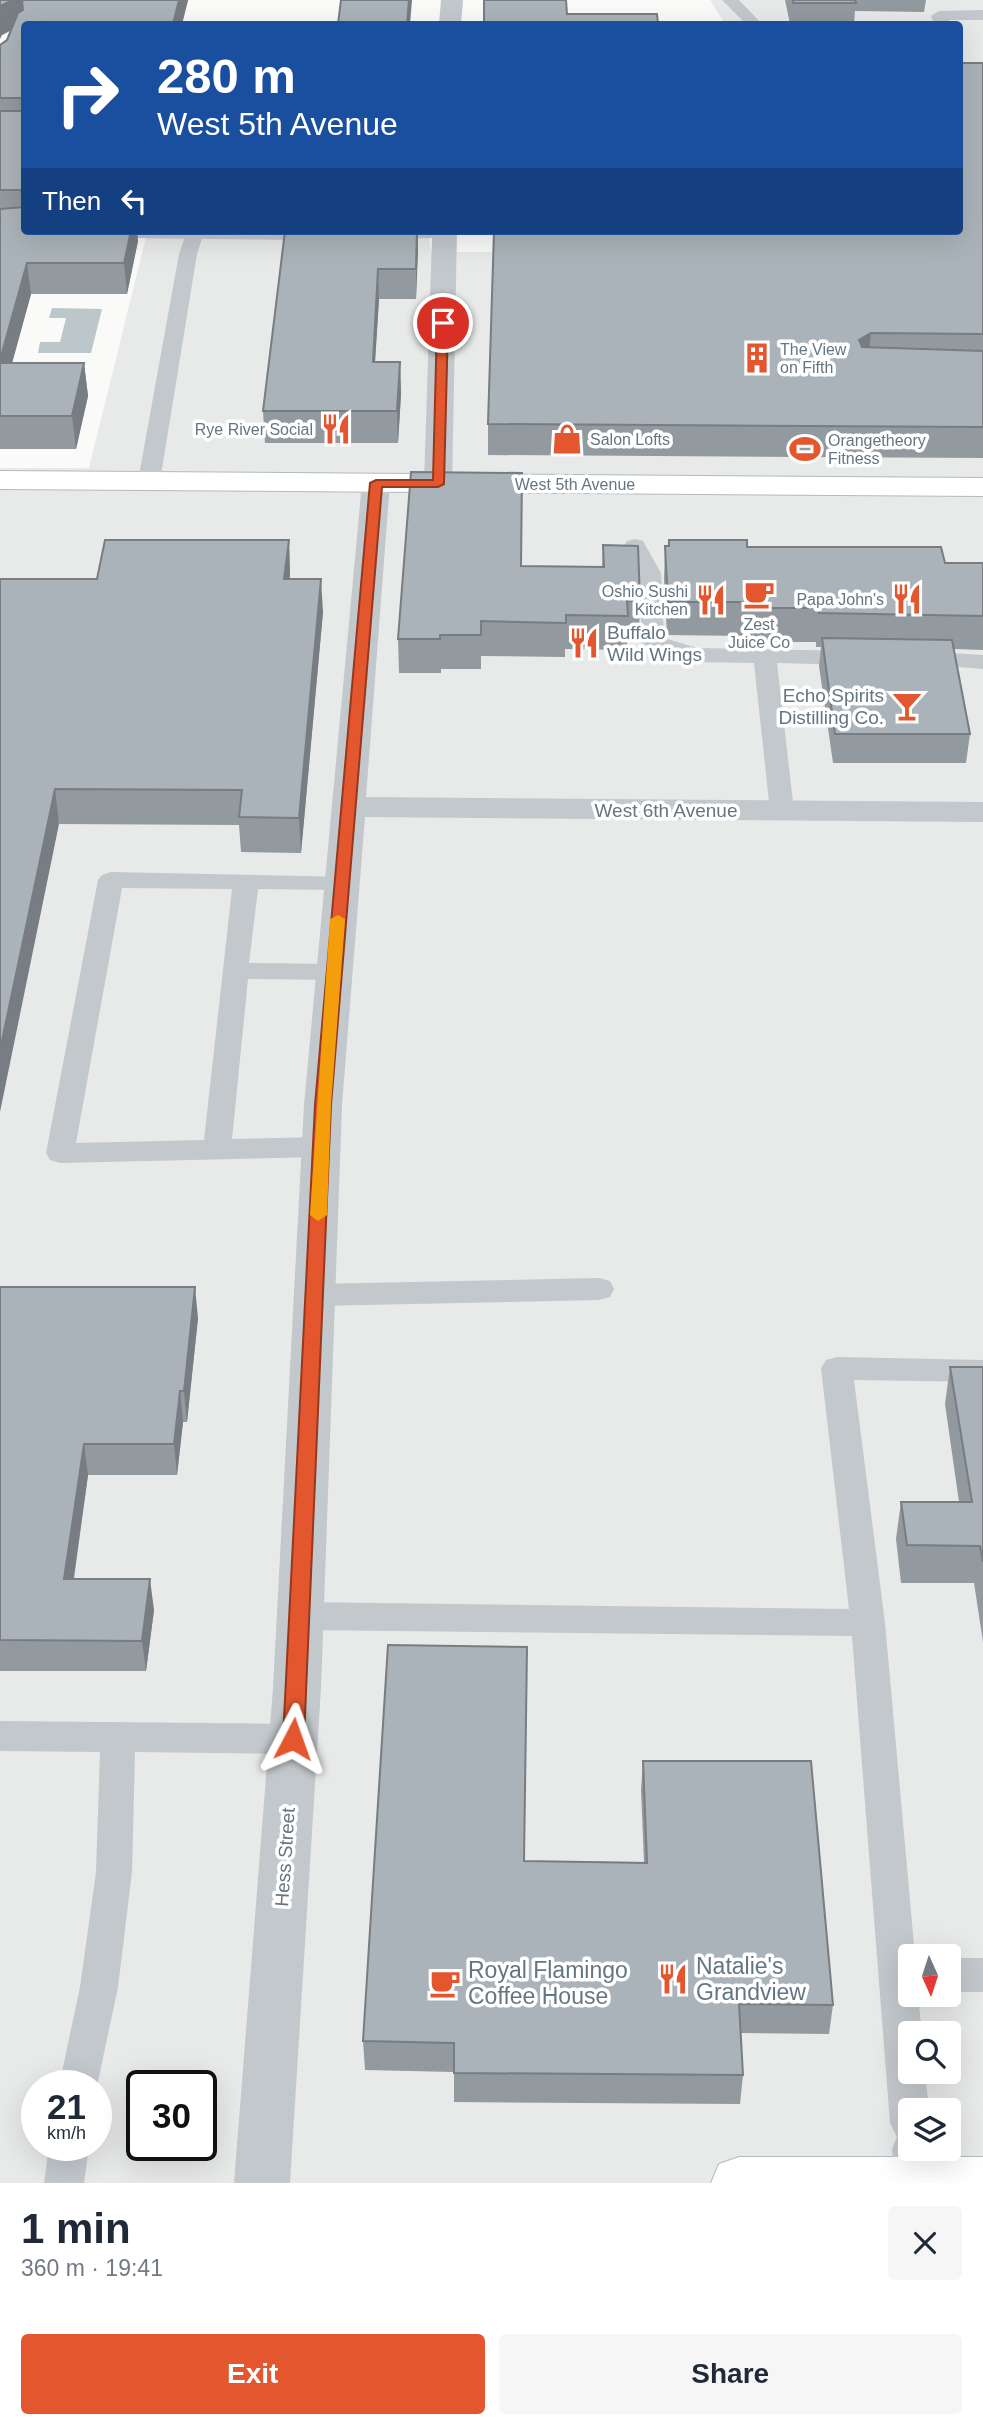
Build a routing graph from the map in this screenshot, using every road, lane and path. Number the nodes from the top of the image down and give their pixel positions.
1 (452, 0) edge
2 (730, 0) edge
3 (983, 15) edge
4 (450, 21) edge
5 (751, 21) edge
6 (941, 21) edge
7 (194, 235) edge
8 (445, 235) edge
9 (0, 480) edge
10 (149, 481) junction
11 (376, 483) junction
12 (438, 484) junction
13 (983, 487) edge
14 (635, 546) edge
15 (765, 657) junction
16 (874, 658) edge
17 (901, 658) edge
18 (983, 662) edge
19 (349, 807) junction
20 (782, 811) junction
21 (983, 812) edge
22 (246, 881) junction
23 (342, 882) junction
24 (235, 971) junction
25 (334, 972) junction
26 (321, 1147) junction
27 (217, 1149) junction
28 (598, 1289) dead end
29 (315, 1295) junction
30 (983, 1371) edge
31 (300, 1616) junction
32 (868, 1623) junction
33 (0, 1736) edge
34 (118, 1736) junction
35 (293, 1739) junction
36 (900, 1944) edge
37 (961, 1975) edge
38 (983, 1975) edge
39 (905, 2007) edge
40 (82, 2070) edge
41 (909, 2098) edge
42 (67, 2161) edge
43 (914, 2165) edge
44 (64, 2183) edge
45 (262, 2183) edge
46 (739, 2183) edge
47 (981, 2183) edge

1 - 4 street
2 - 5 lane
3 - 6 lane
7 - 10 lane
8 - 12 street
9 - 10 main road, West 5th Avenue
10 - 11 main road, West 5th Avenue
11 - 12 main road, West 5th Avenue
11 - 19 street, Hess Street
12 - 13 main road, West 5th Avenue
14 - 15 lane
15 - 16 lane
15 - 20 lane
17 - 18 lane
19 - 20 street, West 6th Avenue
19 - 23 street, Hess Street
20 - 21 street, West 6th Avenue
22 - 23 lane
22 - 24 lane
22 - 27 lane
23 - 25 street, Hess Street
24 - 25 lane
24 - 27 lane
25 - 26 street, Hess Street
26 - 27 lane
26 - 29 street, Hess Street
28 - 29 lane
29 - 31 street, Hess Street
30 - 32 lane
31 - 32 lane
31 - 35 street, Hess Street
32 - 36 lane
33 - 34 lane
34 - 35 lane
34 - 40 lane
35 - 45 street, Hess Street
37 - 38 lane
39 - 41 lane
42 - 44 lane
43 - 46 main road
43 - 47 main road

